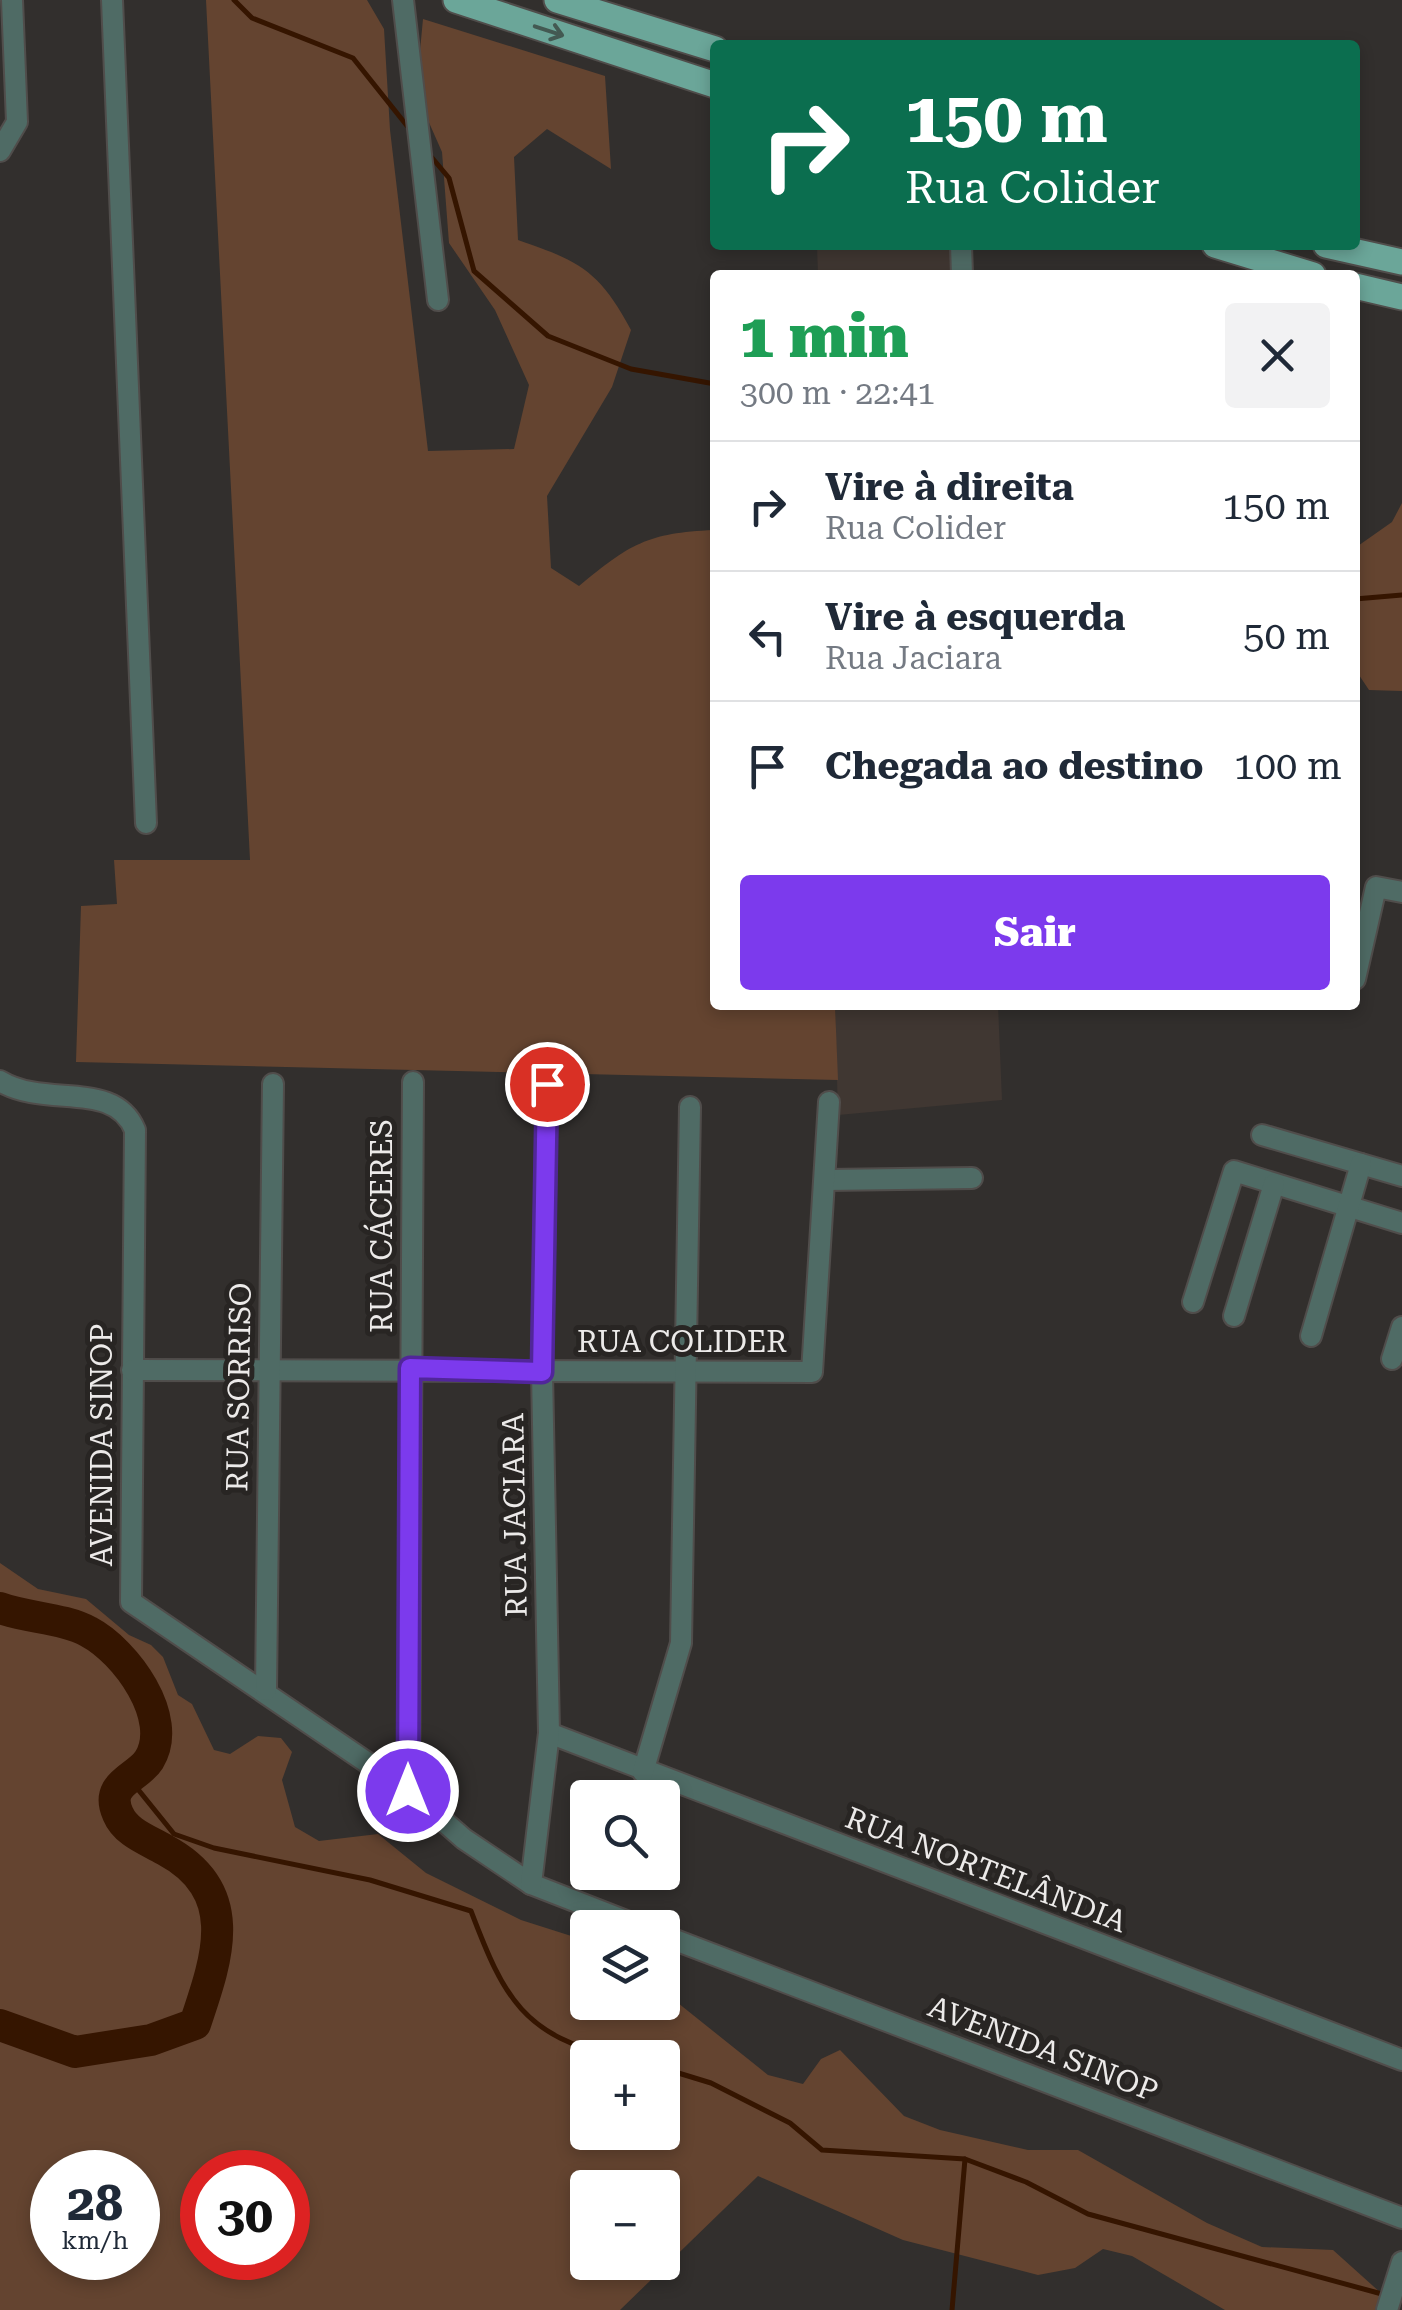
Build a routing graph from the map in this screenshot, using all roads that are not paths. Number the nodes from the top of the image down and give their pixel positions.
1 (12, 0) edge
2 (112, 0) edge
3 (403, 0) edge
4 (456, 0) edge
5 (556, 0) edge
6 (710, 48) edge
7 (710, 84) edge
8 (0, 152) edge
9 (1231, 250) edge
10 (1348, 250) edge
11 (1402, 262) edge
12 (1296, 270) edge
13 (1402, 274) edge
14 (1360, 278) edge
15 (1360, 287) edge
16 (1402, 297) edge
17 (438, 300) dead end
18 (146, 823) dead end
19 (1402, 892) edge
20 (1360, 957) edge
21 (0, 1081) edge
22 (413, 1082) dead end
23 (273, 1084) dead end
24 (547, 1084) dead end
25 (829, 1102) dead end
26 (690, 1106) dead end
27 (1262, 1135) dead end
28 (1361, 1164) junction
29 (1402, 1176) edge
30 (972, 1178) dead end
31 (826, 1180) junction
32 (1274, 1184) junction
33 (1349, 1207) junction
34 (1402, 1223) edge
35 (1193, 1302) dead end
36 (1234, 1316) dead end
37 (1402, 1327) edge
38 (1311, 1336) dead end
39 (1392, 1358) dead end
40 (269, 1367) junction
41 (410, 1368) junction
42 (132, 1370) junction
43 (542, 1372) junction
44 (682, 1373) junction
45 (266, 1690) junction
46 (550, 1733) junction
47 (643, 1772) junction
48 (408, 1791) junction
49 (531, 1884) junction
50 (598, 1910) edge
51 (680, 1942) edge
52 (1402, 2060) edge
53 (1402, 2218) edge
54 (1402, 2262) edge
55 (1387, 2310) edge

1 - 8 street
2 - 18 street
3 - 17 street
4 -> 7 main road
5 - 6 main road
9 - 12 main road
10 - 11 main road
13 - 14 main road
15 - 16 main road
19 - 20 street
21 - 42 street, AVENIDA SINOP
22 - 41 street, RUA CÁCERES
23 - 40 street, RUA SORRISO
24 - 43 street, RUA JACIARA
25 - 31 street
26 - 44 street
27 - 28 street
28 - 29 street
28 - 33 street
30 - 31 street
31 - 44 street, RUA COLIDER
32 - 33 street
32 - 35 street
32 - 36 street
33 - 34 street
33 - 38 street
37 - 39 street
40 - 41 street, RUA COLIDER
40 - 42 street, RUA COLIDER
40 - 45 street, RUA SORRISO
41 - 43 street, RUA COLIDER
41 - 48 street, RUA CÁCERES
42 - 45 street, AVENIDA SINOP
43 - 44 street, RUA COLIDER
43 - 46 street, RUA JACIARA
44 - 47 street
45 - 48 street, AVENIDA SINOP
46 - 47 street, RUA NORTELÂNDIA
46 - 49 street, RUA JACIARA
47 - 52 street, RUA NORTELÂNDIA
48 - 49 street, AVENIDA SINOP
49 - 50 street, AVENIDA SINOP
51 - 53 street, AVENIDA SINOP
54 - 55 street

